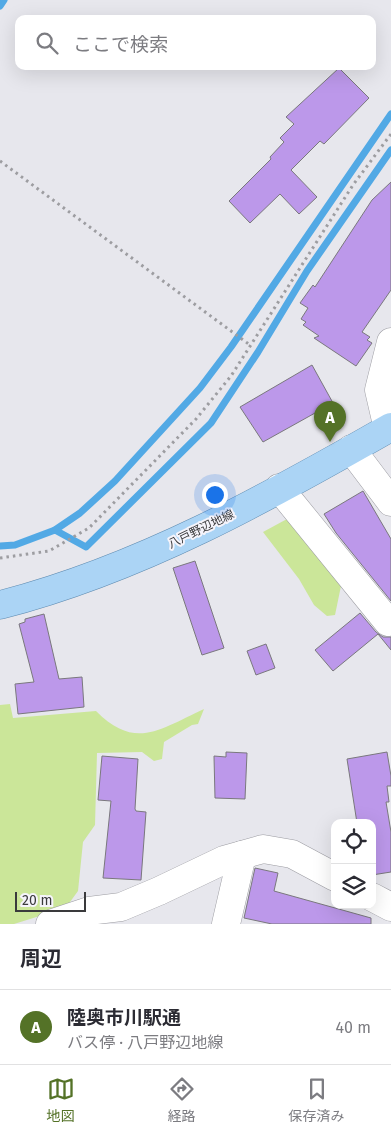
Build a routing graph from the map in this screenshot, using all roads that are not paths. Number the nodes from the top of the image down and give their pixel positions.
1 (391, 342) edge
2 (389, 428) edge
3 (352, 449) junction
4 (279, 488) junction
5 (391, 502) edge
6 (0, 605) edge
7 (388, 622) dead end
8 (242, 855) junction
9 (331, 875) edge
10 (376, 899) edge
11 (391, 907) edge
12 (50, 924) edge
13 (226, 924) edge

1 - 2 street
2 - 3 main road, 八戸野辺地線
3 - 4 main road, 八戸野辺地線
3 - 5 street
4 - 6 main road, 八戸野辺地線
4 - 7 street
8 - 9 street
8 - 12 street
8 - 13 street
10 - 11 street

